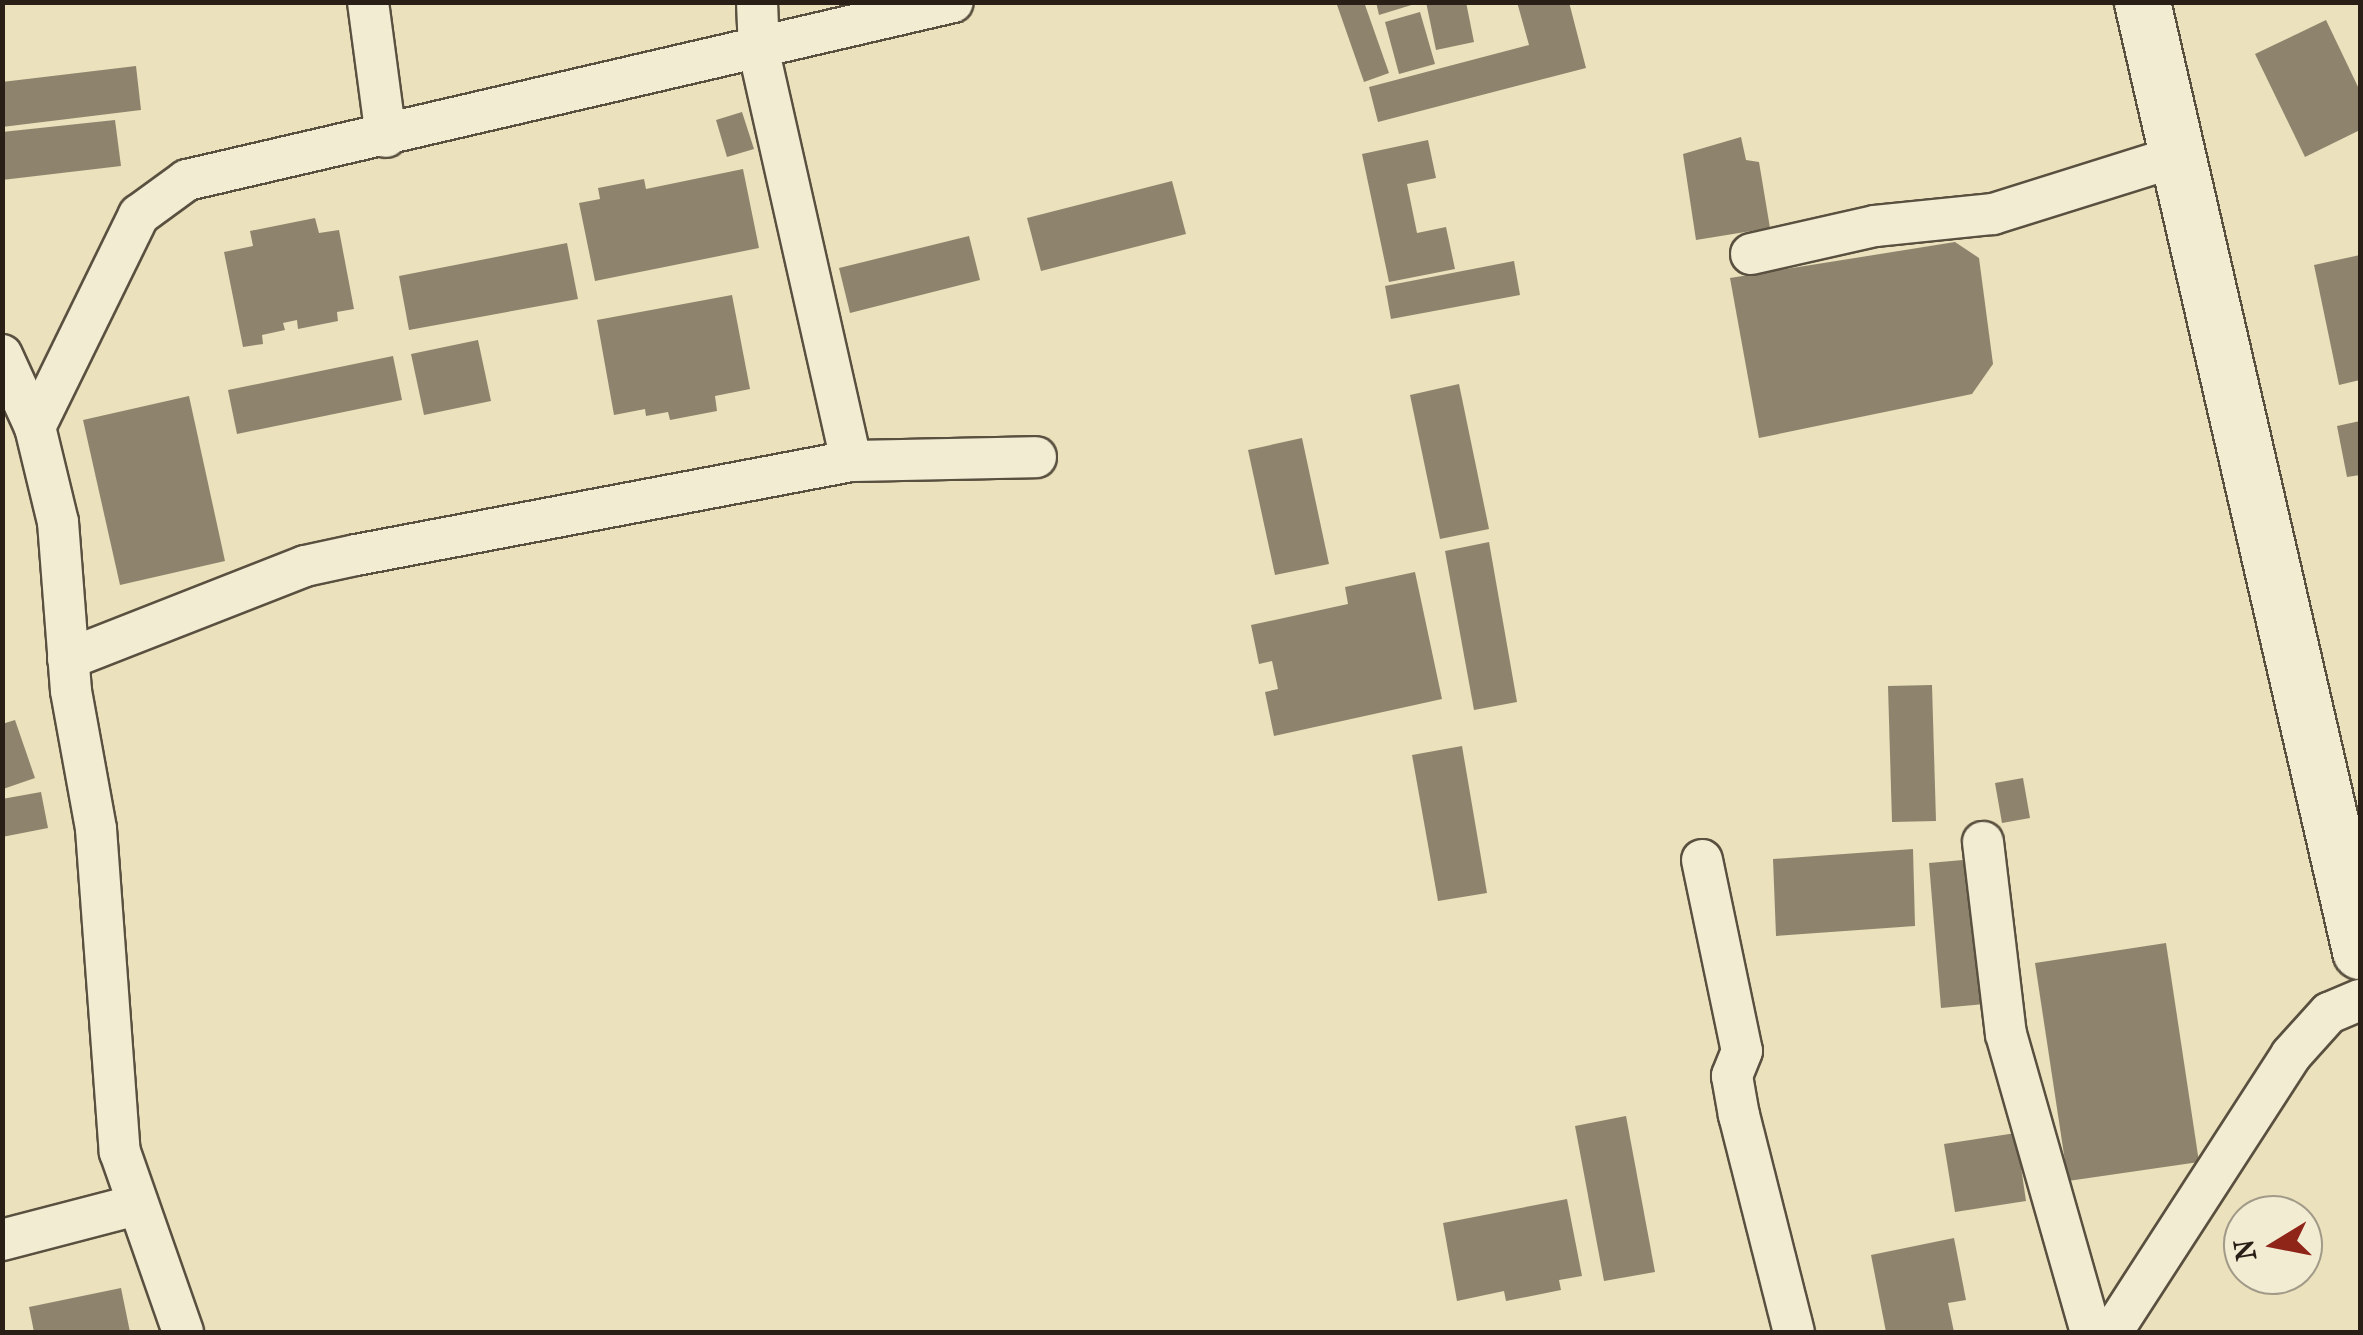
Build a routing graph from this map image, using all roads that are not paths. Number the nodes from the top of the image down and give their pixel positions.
1 (368, 2) edge
2 (758, 2) edge
3 (953, 2) edge
4 (2142, 2) edge
5 (759, 52) junction
6 (386, 137) junction
7 (2175, 157) junction
8 (1751, 254) dead end
9 (2, 355) edge
10 (34, 427) junction
11 (1036, 457) dead end
12 (851, 462) junction
13 (68, 659) junction
14 (1984, 842) dead end
15 (1702, 860) dead end
16 (2360, 952) edge
17 (2360, 1000) edge
18 (136, 1206) junction
19 (2, 1240) edge
20 (184, 1332) edge
21 (1794, 1332) edge
22 (2091, 1332) edge
23 (2112, 1332) edge

1 - 6 street
2 - 5 street
3 - 5 street
4 - 7 street
5 - 6 street
5 - 12 street
6 - 10 street
7 - 8 street
7 - 16 street
9 - 10 street
10 - 13 street
11 - 12 street
12 - 13 street
13 - 18 street
14 - 22 street
15 - 21 street
17 - 23 street
18 - 19 street
18 - 20 street

